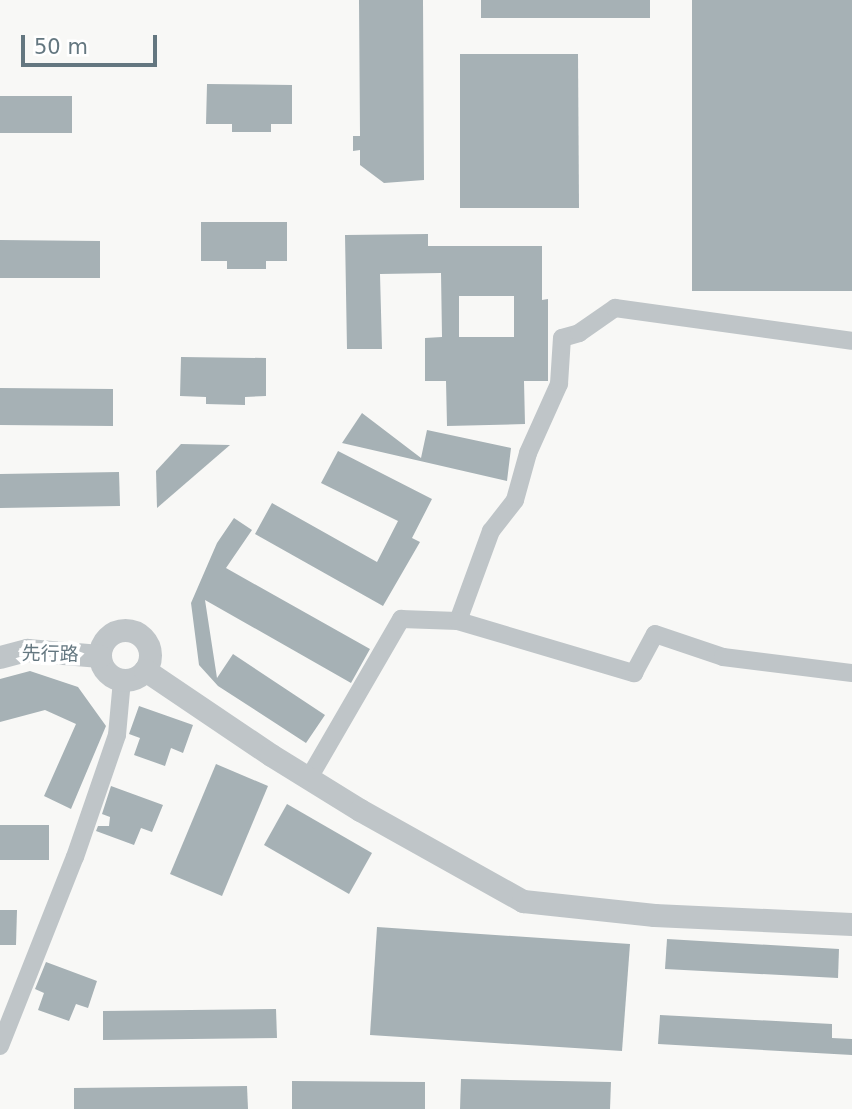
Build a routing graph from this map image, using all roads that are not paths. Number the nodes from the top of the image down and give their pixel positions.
1 (852, 341) edge
2 (458, 621) junction
3 (100, 656) junction
4 (0, 657) edge
5 (145, 670) junction
6 (852, 673) edge
7 (122, 680) junction
8 (309, 778) junction
9 (852, 924) edge
10 (0, 1046) edge

1 - 2 street
2 - 6 street
2 - 8 street
3 - 4 street, 先行路
3 - 5 street
3 - 7 street
5 - 7 street
5 - 8 street
7 - 10 street
8 - 9 street

